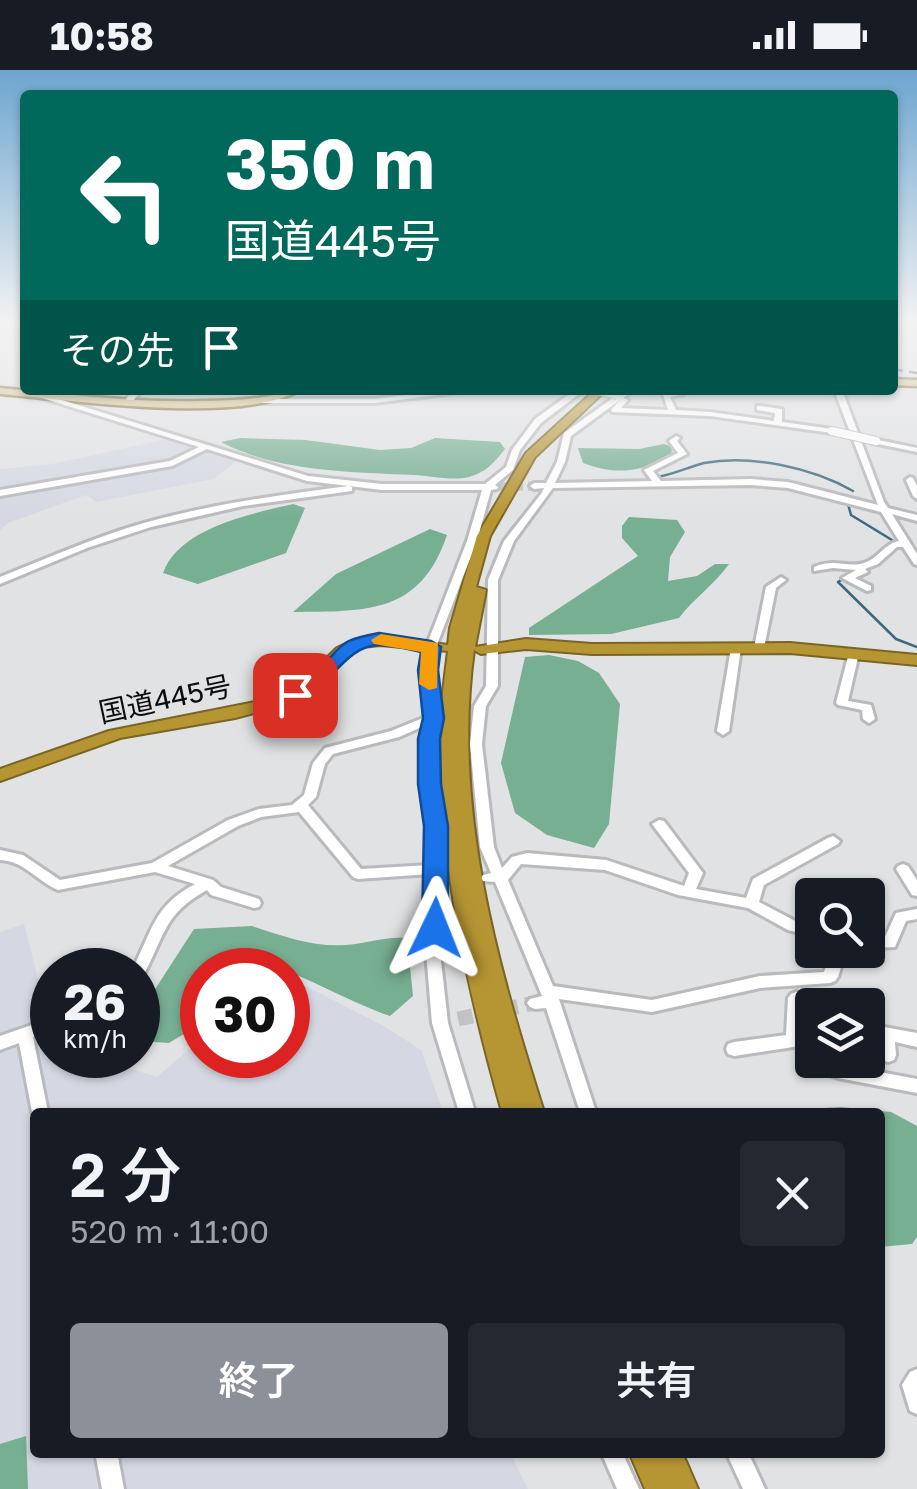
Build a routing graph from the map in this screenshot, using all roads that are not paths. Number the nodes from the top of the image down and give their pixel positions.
1 (41, 395) edge
2 (58, 395) edge
3 (133, 395) edge
4 (282, 395) edge
5 (421, 395) edge
6 (573, 395) edge
7 (608, 395) edge
8 (609, 395) edge
9 (610, 395) edge
10 (620, 395) edge
11 (670, 395) edge
12 (840, 395) edge
13 (128, 401) junction
14 (263, 401) junction
15 (760, 408) dead end
16 (672, 412) junction
17 (778, 422) junction
18 (676, 438) dead end
19 (205, 447) junction
20 (917, 450) edge
21 (910, 480) dead end
22 (659, 484) junction
23 (493, 486) junction
24 (534, 486) tunnel mouth
25 (550, 486) junction
26 (382, 487) junction
27 (0, 493) edge
28 (917, 496) edge
29 (887, 510) junction
30 (917, 518) edge
31 (906, 544) junction
32 (917, 562) edge
33 (859, 567) junction
34 (817, 569) dead end
35 (781, 580) dead end
36 (0, 581) edge
37 (867, 588) dead end
38 (437, 648) junction
39 (736, 648) junction
40 (759, 648) junction
41 (488, 650) junction
42 (854, 653) junction
43 (917, 660) edge
44 (434, 718) junction
45 (869, 719) dead end
46 (723, 732) dead end
47 (0, 775) edge
48 (301, 806) junction
49 (659, 824) dead end
50 (833, 841) dead end
51 (0, 855) edge
52 (155, 867) junction
53 (904, 869) dead end
54 (441, 877) junction
55 (495, 878) junction
56 (208, 883) junction
57 (688, 892) junction
58 (917, 892) edge
59 (254, 903) dead end
60 (750, 904) junction
61 (917, 914) edge
62 (795, 925) edge
63 (885, 943) edge
64 (148, 948) edge
65 (833, 968) edge
66 (830, 978) junction
67 (830, 988) edge
68 (545, 998) junction
69 (458, 1019) tunnel mouth
70 (795, 1020) edge
71 (440, 1023) junction
72 (30, 1033) edge
73 (886, 1034) joint
74 (24, 1035) junction
75 (917, 1040) edge
76 (0, 1043) edge
77 (734, 1049) dead end
78 (888, 1055) dead end
79 (878, 1078) edge
80 (917, 1086) edge
81 (39, 1108) edge
82 (466, 1108) edge
83 (513, 1108) edge
84 (531, 1108) edge
85 (586, 1108) edge
86 (917, 1379) edge
87 (917, 1404) edge
88 (107, 1458) edge
89 (614, 1458) edge
90 (647, 1458) edge
91 (670, 1458) edge
92 (739, 1458) edge
93 (114, 1489) edge
94 (628, 1489) edge
95 (660, 1489) edge
96 (684, 1489) edge
97 (754, 1489) edge

1 - 19 street
2 - 13 main road
3 - 13 street
4 - 14 main road
5 - 14 street
6 - 23 street
7 - 83 highway
8 - 84 highway
9 - 25 street
10 - 16 street
11 - 16 street
12 - 29 street
13 - 14 main road
15 - 17 street
16 - 17 street
17 - 20 street, bridge
18 - 22 street
19 - 26 street
19 - 27 street
21 - 28 street
22 - 25 street
22 - 29 street
23 - 26 street
23 - 38 street
24 - 25 street
25 - 41 street
26 - 36 street
29 - 30 street
29 - 31 street
31 - 32 street
31 - 33 street
33 - 34 street
33 - 37 street
35 - 40 street
38 - 44 street
38 - 47 highway, 国道445号
39 - 40 highway
39 - 41 highway
39 - 46 street
40 - 42 highway
41 - 55 street
42 - 43 highway
42 - 45 street
44 - 48 street
44 - 54 street
48 - 52 street
48 - 54 street
49 - 57 street
50 - 60 street
51 - 52 street
52 - 56 street
53 - 58 street
54 - 71 street
55 - 57 street
55 - 68 street
56 - 59 street
56 - 64 street
57 - 60 street
60 - 62 street
61 - 63 street
65 - 66 street
66 - 67 street
66 - 68 street
68 - 85 street
69 - 71 street
70 - 77 street
71 - 82 street
72 - 74 street
73 - 75 street
73 - 78 street
74 - 76 street
74 - 81 street
79 - 80 street
86 - 87 street
88 - 93 street
89 - 94 street
90 - 95 highway
91 - 96 highway
92 - 97 street

